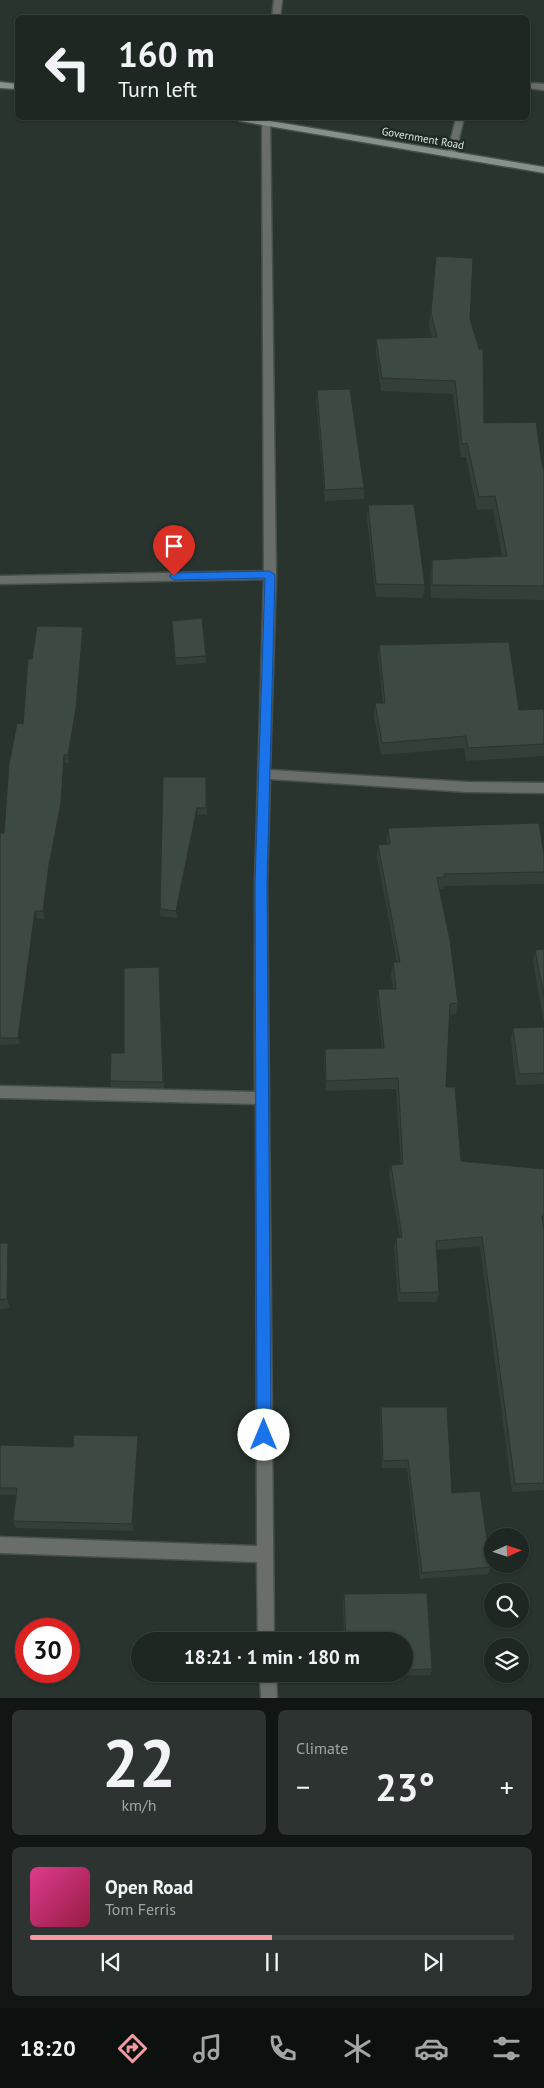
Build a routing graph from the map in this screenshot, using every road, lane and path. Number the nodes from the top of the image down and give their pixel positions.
1 (278, 0) edge
2 (276, 15) edge
3 (0, 85) edge
4 (530, 86) edge
5 (15, 87) edge
6 (544, 88) edge
7 (266, 120) edge
8 (271, 120) edge
9 (460, 120) edge
10 (451, 155) junction
11 (544, 170) edge
12 (270, 575) junction
13 (0, 580) edge
14 (266, 774) junction
15 (544, 788) edge
16 (0, 1092) edge
17 (262, 1098) junction
18 (0, 1545) edge
19 (264, 1554) junction
20 (266, 1632) edge
21 (268, 1682) edge
22 (269, 1698) edge

1 - 2 street
3 - 5 street
4 - 6 street
7 - 12 street
8 - 10 street, Government Road
9 - 10 street
10 - 11 street, Government Road
12 - 13 street
12 - 14 street
14 - 15 street
14 - 17 street
16 - 17 street
17 - 19 street
18 - 19 street
19 - 20 street
21 - 22 street

